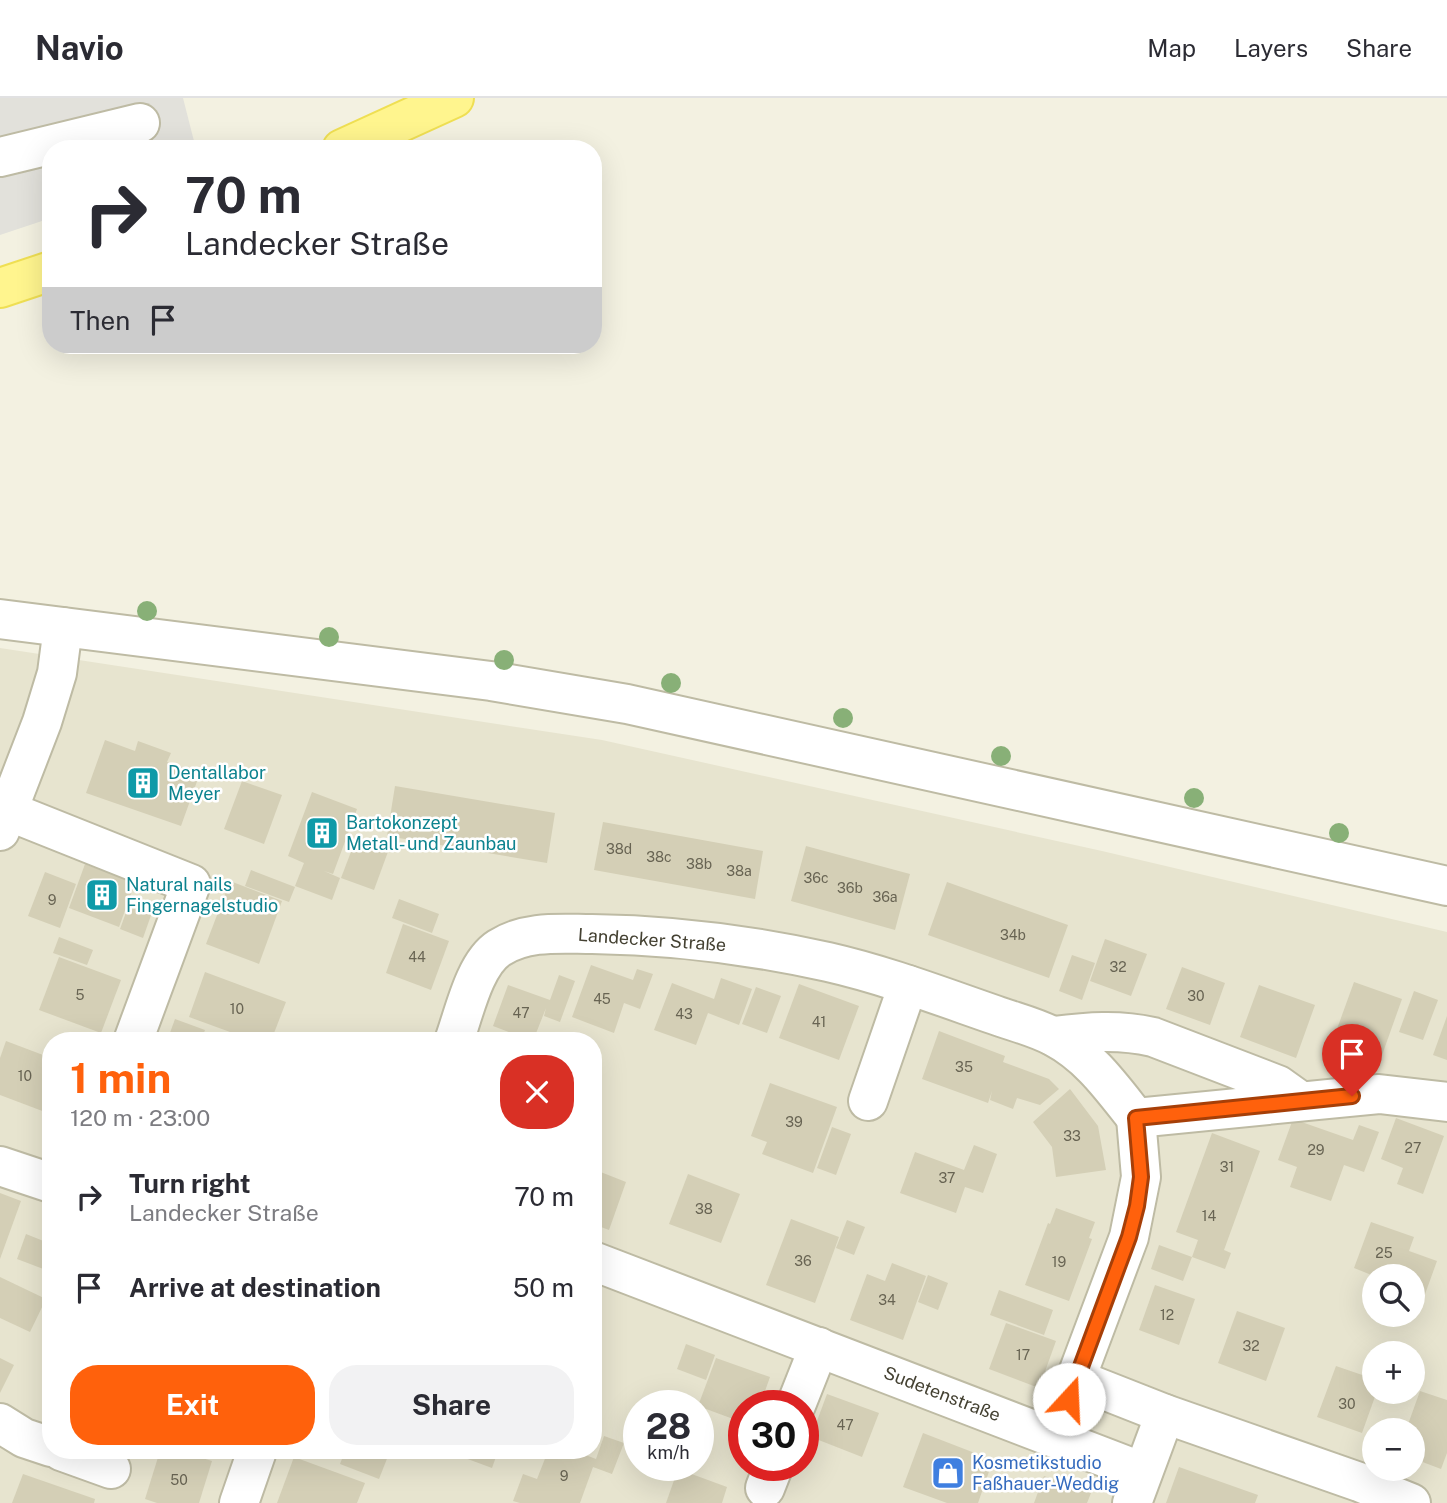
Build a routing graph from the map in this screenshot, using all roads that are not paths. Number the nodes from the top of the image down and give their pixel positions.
1 (454, 98) edge
2 (140, 123) dead end
3 (70, 140) edge
4 (362, 140) edge
5 (42, 147) edge
6 (0, 157) edge
7 (42, 274) edge
8 (0, 288) edge
9 (0, 619) edge
10 (63, 627) junction
11 (3, 823) edge
12 (1447, 886) edge
13 (908, 985) junction
14 (135, 1032) edge
15 (457, 1032) edge
16 (1053, 1036) junction
17 (1299, 1100) junction
18 (868, 1101) dead end
19 (1447, 1102) edge
20 (1136, 1118) junction
21 (0, 1166) edge
22 (42, 1180) edge
23 (602, 1264) edge
24 (818, 1347) junction
25 (1076, 1380) junction
26 (802, 1390) edge
27 (1165, 1414) junction
28 (0, 1423) edge
29 (1054, 1437) junction
30 (42, 1444) edge
31 (83, 1459) edge
32 (254, 1459) edge
33 (111, 1469) dead end
34 (1137, 1488) edge
35 (1404, 1502) edge
36 (239, 1503) edge

1 - 4 main road
2 - 3 street
5 - 6 street
7 - 8 main road
9 - 10 street
10 - 11 street
10 - 12 street
11 - 14 street
13 - 15 street, Landecker Straße
13 - 16 street, Landecker Straße
13 - 18 street
16 - 17 street
16 - 20 street, Landecker Straße
17 - 19 street
17 - 20 street
20 - 25 street
21 - 22 street
23 - 24 street, Sudetenstraße
24 - 26 street
24 - 29 street, Sudetenstraße
25 - 27 street
25 - 29 street
27 - 34 street
27 - 35 street
28 - 30 street
29 - 34 street, Sudetenstraße
31 - 33 street
32 - 36 street

